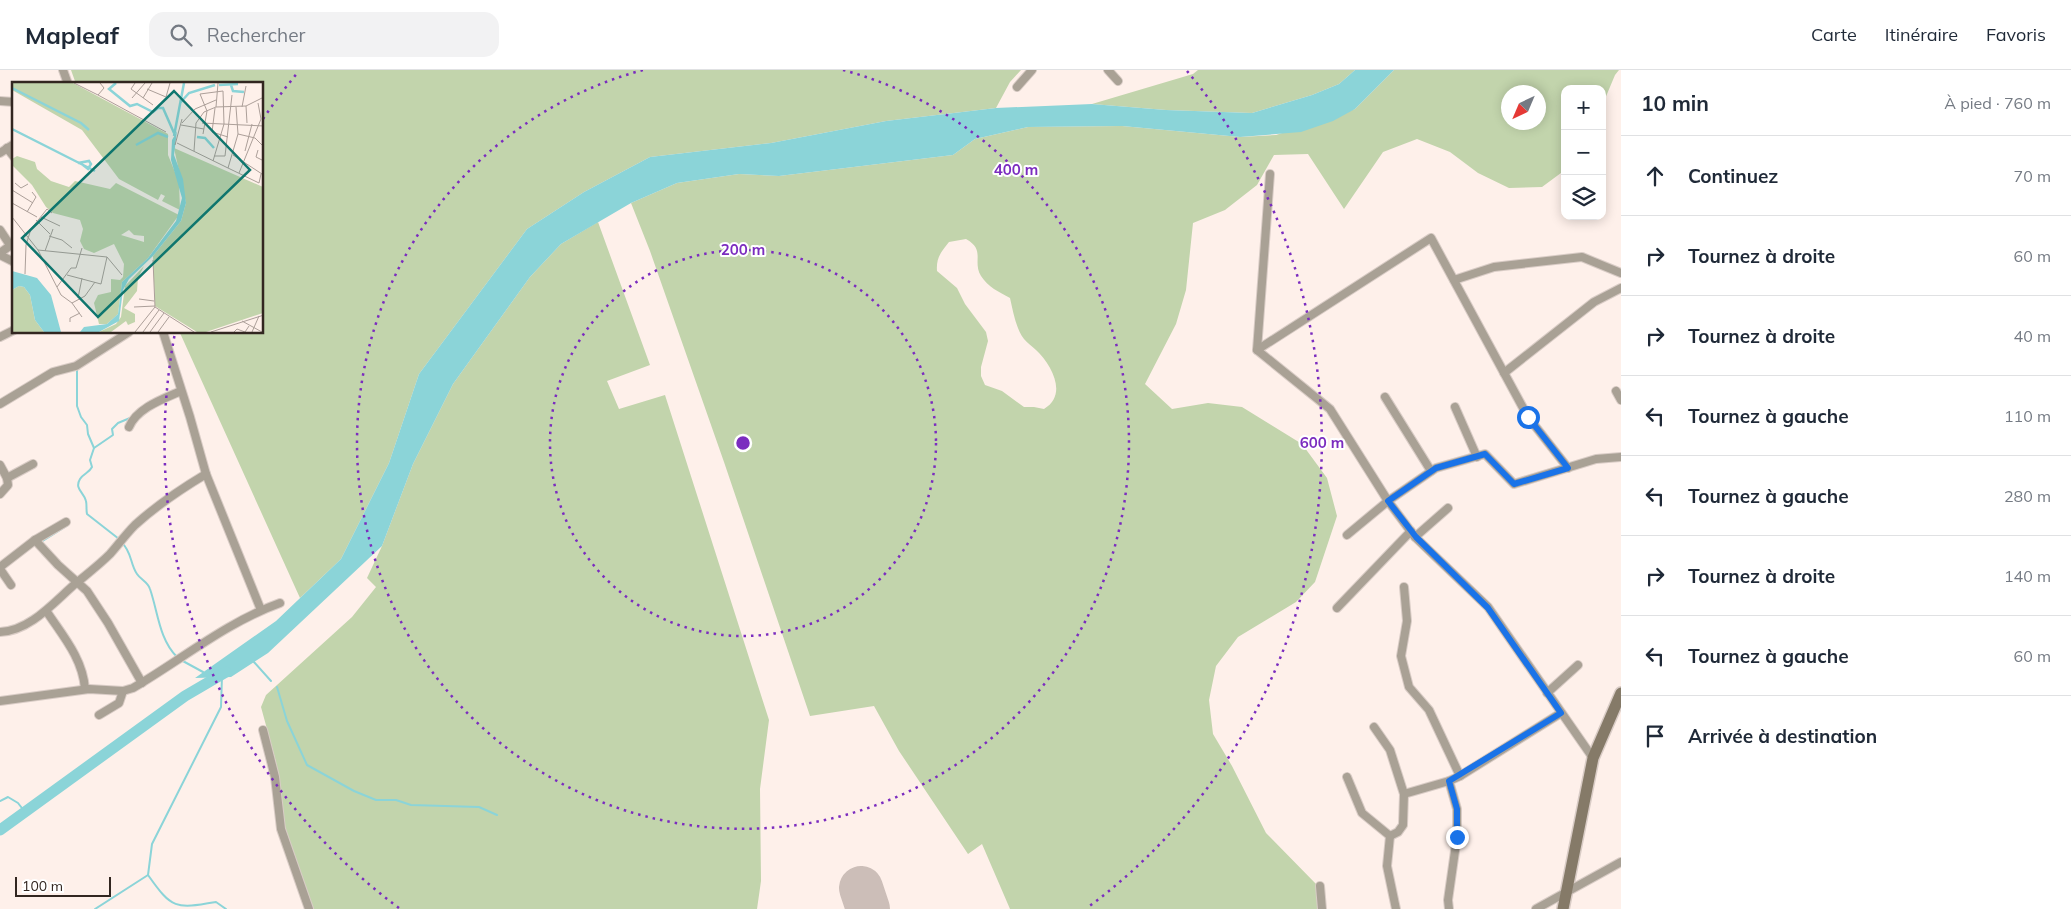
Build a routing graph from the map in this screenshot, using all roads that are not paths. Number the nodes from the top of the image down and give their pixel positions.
1 (63, 70) edge
2 (1032, 70) edge
3 (1108, 70) edge
4 (1118, 81) dead end
5 (67, 82) edge
6 (1016, 87) dead end
7 (11, 146) edge
8 (0, 153) edge
9 (1270, 174) dead end
10 (0, 230) edge
11 (12, 244) edge
12 (0, 254) edge
13 (12, 261) edge
14 (1621, 273) edge
15 (1454, 280) junction
16 (1621, 288) edge
17 (12, 331) edge
18 (124, 334) edge
19 (164, 334) edge
20 (0, 337) edge
21 (1257, 350) junction
22 (1504, 373) junction
23 (181, 391) junction
24 (1616, 391) dead end
25 (1385, 397) dead end
26 (1621, 400) edge
27 (0, 404) edge
28 (1455, 407) dead end
29 (129, 427) dead end
30 (1477, 457) junction
31 (1621, 457) edge
32 (32, 464) dead end
33 (0, 465) edge
34 (1568, 468) junction
35 (1431, 471) junction
36 (206, 474) junction
37 (7, 478) junction
38 (0, 494) edge
39 (1388, 501) junction
40 (1448, 508) dead end
41 (66, 522) dead end
42 (1414, 534) junction
43 (1347, 535) dead end
44 (35, 540) junction
45 (0, 568) edge
46 (77, 582) junction
47 (11, 585) dead end
48 (1404, 588) dead end
49 (280, 603) dead end
50 (1337, 608) dead end
51 (260, 610) junction
52 (46, 612) junction
53 (0, 632) edge
54 (1578, 665) dead end
55 (142, 683) junction
56 (85, 689) junction
57 (124, 690) junction
58 (1547, 693) junction
59 (1621, 694) edge
60 (0, 701) edge
61 (1561, 713) junction
62 (99, 715) dead end
63 (1374, 727) dead end
64 (263, 730) dead end
65 (1592, 758) junction
66 (1460, 776) junction
67 (1347, 777) dead end
68 (1449, 781) junction
69 (1404, 794) junction
70 (1390, 836) junction
71 (1621, 862) edge
72 (1617, 870) edge
73 (1320, 886) dead end
74 (1567, 892) junction
75 (309, 909) edge
76 (1322, 909) edge
77 (1396, 909) edge
78 (1449, 909) edge
79 (1536, 909) edge
80 (1563, 909) edge

1 - 5 street
2 - 6 street
3 - 4 street
7 - 8 street
9 - 21 street
10 - 11 street
11 - 12 street
12 - 13 street
14 - 15 street
15 - 21 street
15 - 22 street
16 - 22 street
17 - 20 street
18 - 27 street
19 - 23 street
21 - 39 street
22 - 34 street
23 - 29 street
23 - 36 street
24 - 26 street
25 - 35 street
28 - 30 street
30 - 34 street
30 - 35 street
31 - 34 street
32 - 37 street
33 - 37 street
35 - 39 street
36 - 46 street
36 - 51 street
37 - 38 street
39 - 42 street
39 - 43 street
40 - 42 street
41 - 44 street
42 - 50 street
42 - 58 street
44 - 45 street
44 - 46 street
45 - 47 street
46 - 52 street
46 - 55 street
48 - 66 street
49 - 51 street
51 - 55 street
52 - 53 street
52 - 56 street
54 - 58 street
55 - 57 street
56 - 57 street
56 - 60 street
57 - 62 street
58 - 61 street
59 - 65 main road
61 - 65 street
61 - 66 street
63 - 69 street
64 - 75 street
65 - 74 main road
66 - 68 street
67 - 70 street
68 - 69 street
68 - 78 street
69 - 70 street
70 - 77 street
71 - 72 street
72 - 74 street
73 - 76 street
74 - 79 street
74 - 80 main road

